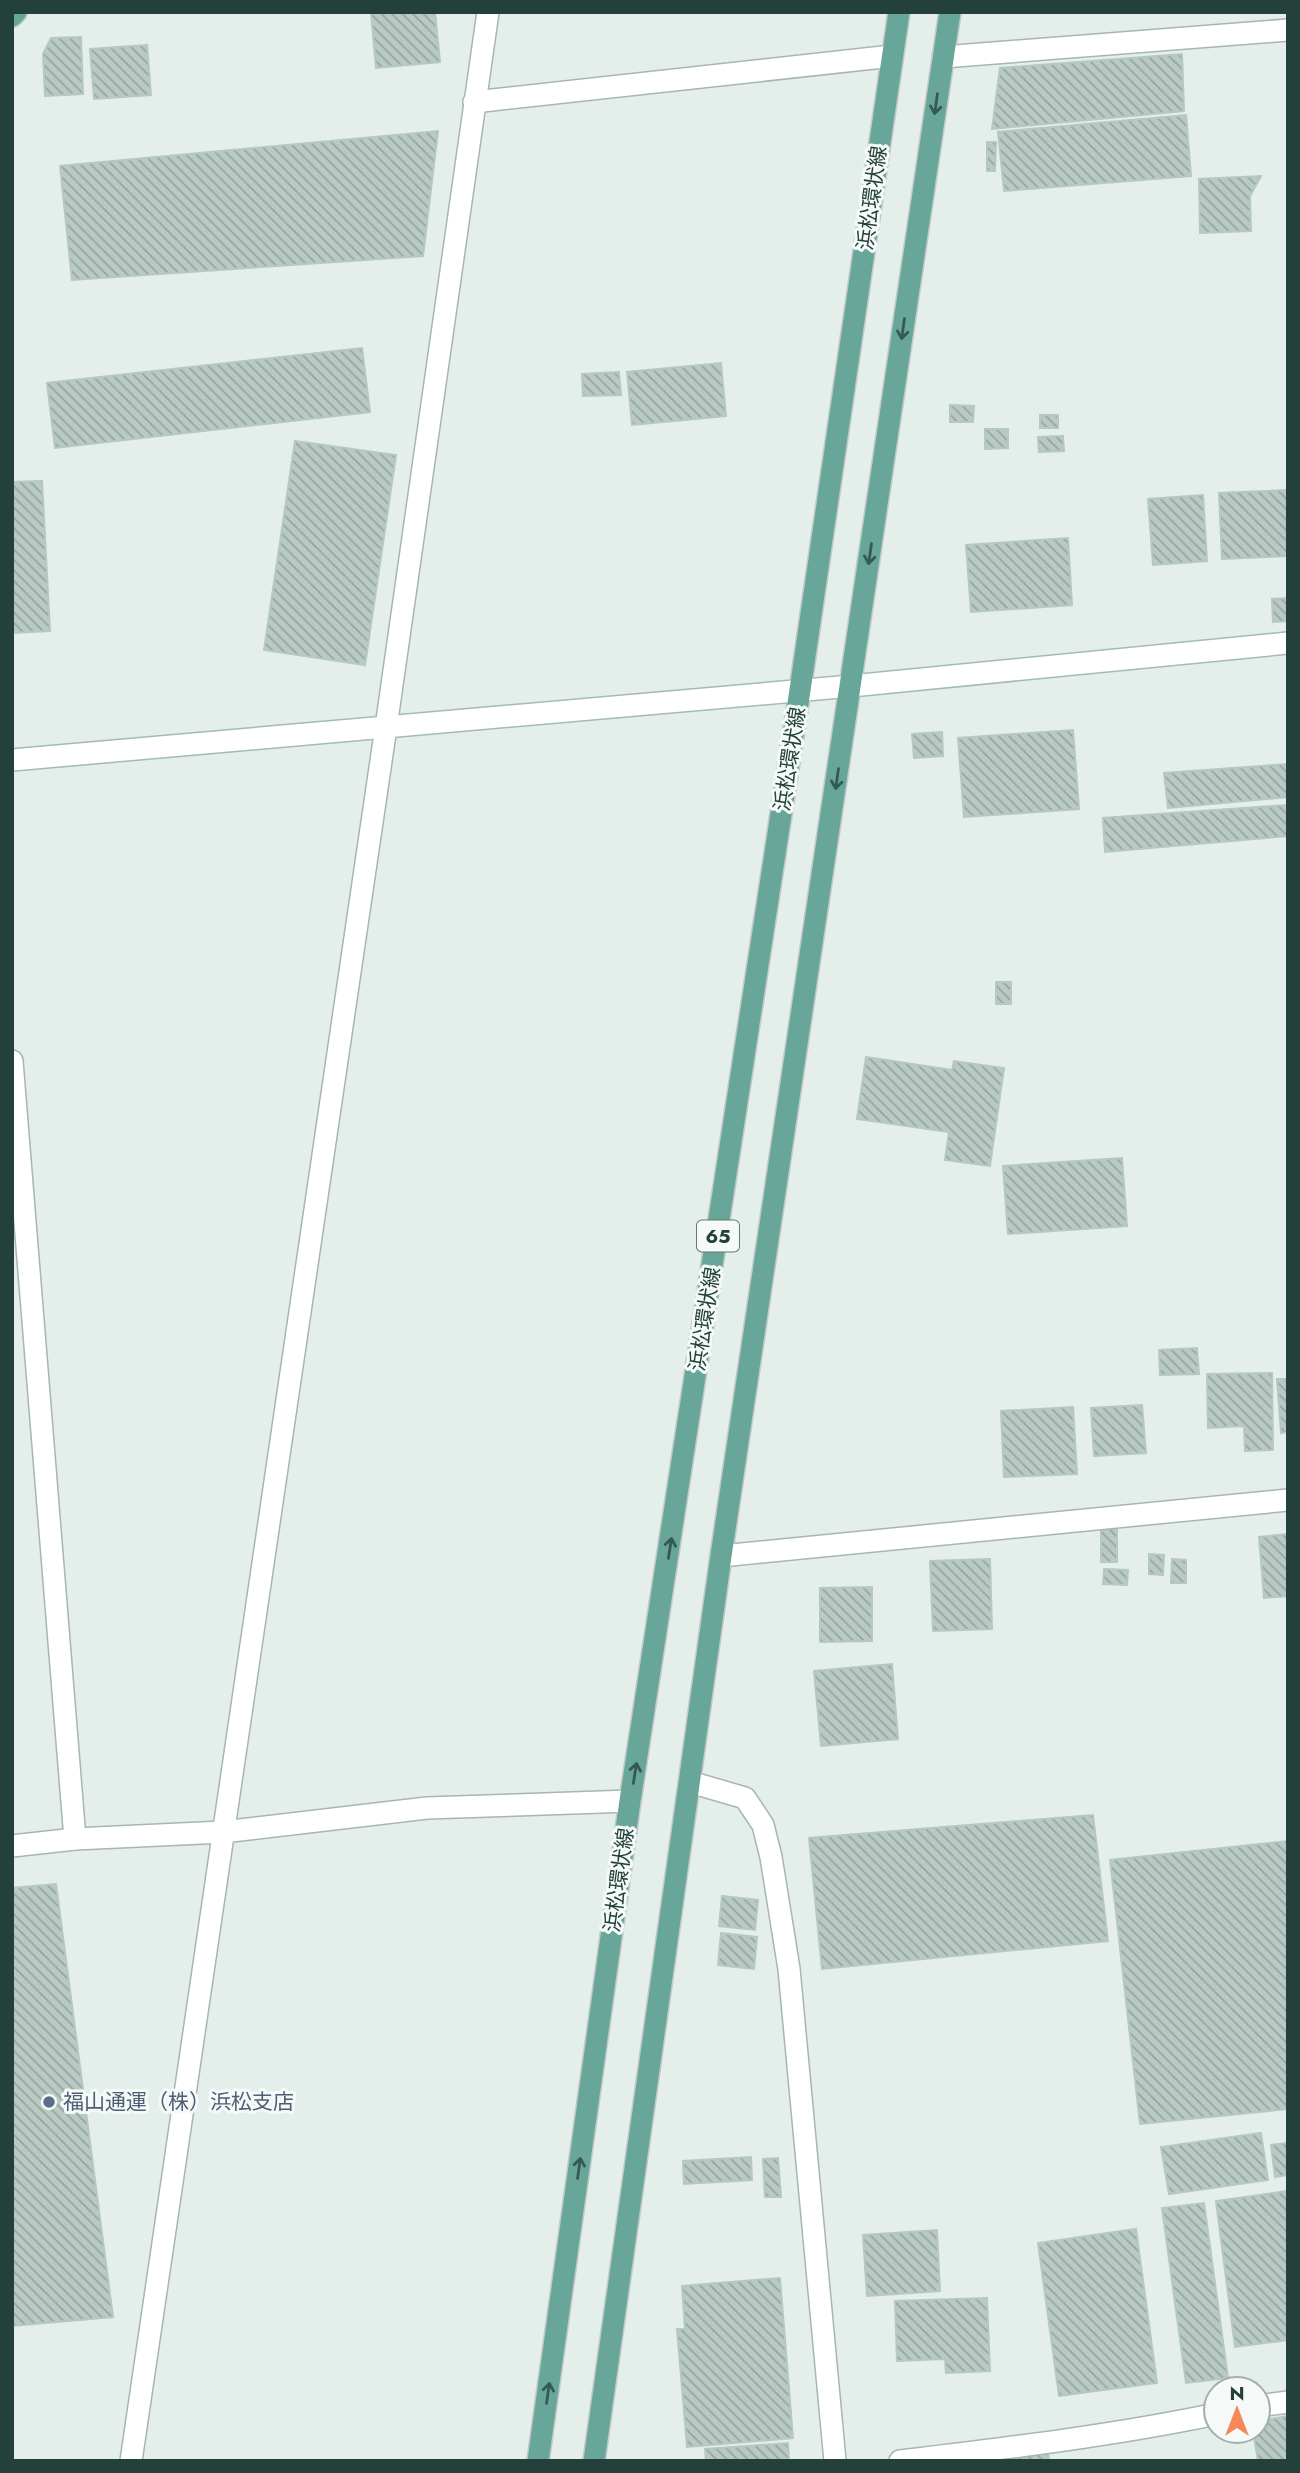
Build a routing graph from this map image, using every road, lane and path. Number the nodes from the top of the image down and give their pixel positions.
1 (488, 12) edge
2 (899, 12) edge
3 (950, 12) edge
4 (1288, 30) edge
5 (892, 56) junction
6 (943, 57) junction
7 (474, 102) junction
8 (1288, 643) edge
9 (851, 686) junction
10 (800, 690) junction
11 (386, 727) junction
12 (12, 760) edge
13 (12, 1061) edge
14 (1288, 1500) edge
15 (721, 1556) junction
16 (691, 1782) junction
17 (630, 1801) junction
18 (223, 1832) junction
19 (75, 1839) junction
20 (12, 1846) edge
21 (1202, 2417) edge
22 (131, 2461) edge
23 (538, 2461) edge
24 (594, 2461) edge
25 (835, 2461) edge
26 (900, 2461) edge

1 - 7 street
2 - 5 main road, 浜松環状線 / 65
3 - 6 main road, 65
4 - 6 street
5 - 7 street
5 - 10 main road, 浜松環状線 / 65
6 -> 9 main road, 65
7 - 11 street
8 - 9 street
9 - 10 street
9 -> 15 main road, 65
10 - 11 street
17 -> 10 main road, 浜松環状線 / 65
11 - 12 street
11 - 18 street
13 - 19 street
14 - 15 street
15 - 16 main road, 65
16 - 24 main road, 65
16 - 25 street
17 - 18 street
23 -> 17 main road, 浜松環状線 / 65
18 - 19 street
18 - 22 street
19 - 20 street
21 - 26 street

